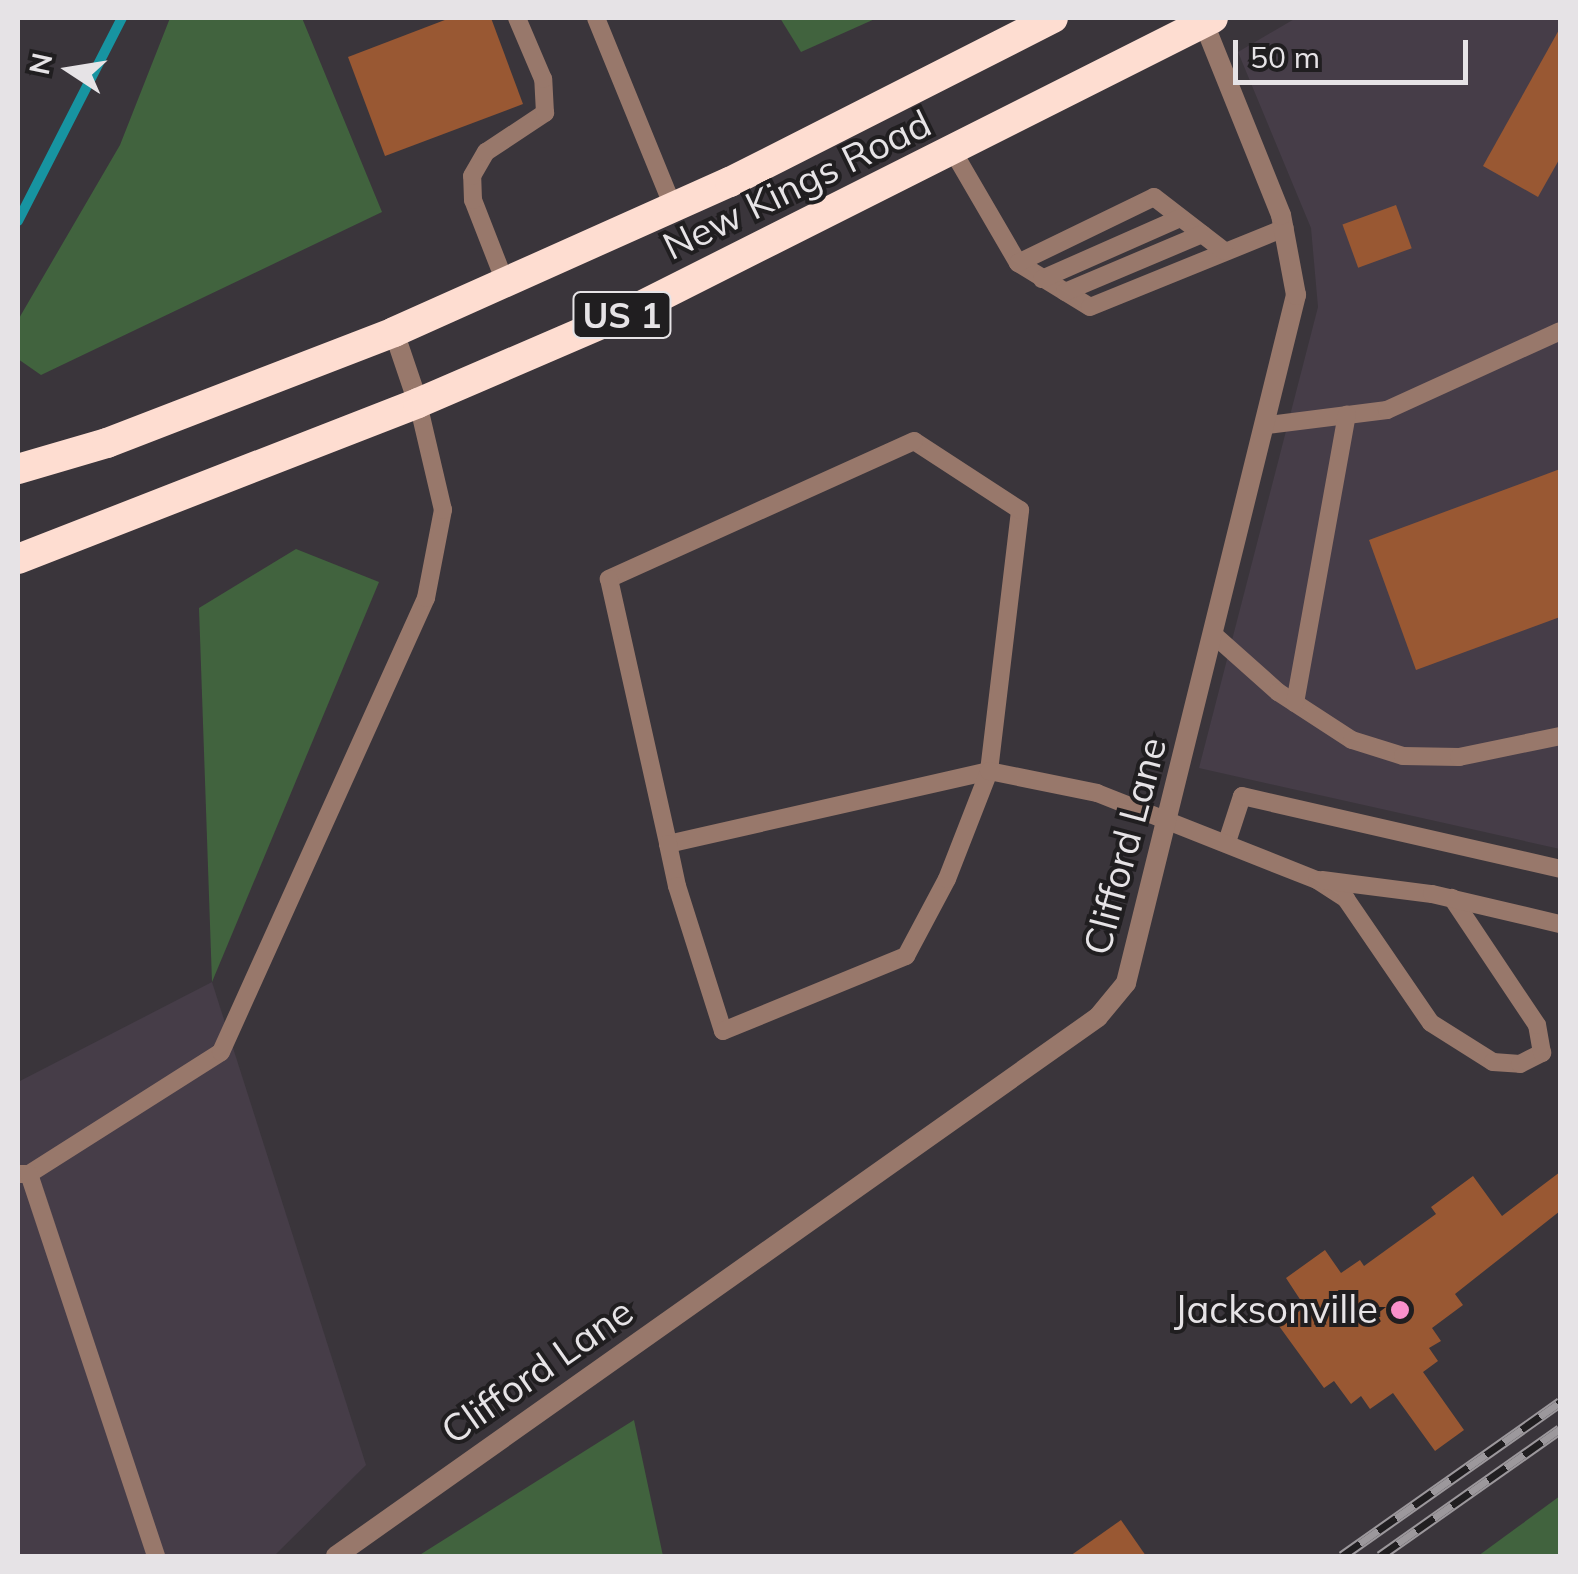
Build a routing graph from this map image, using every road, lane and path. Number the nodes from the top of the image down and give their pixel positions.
1 (517, 18) edge
2 (596, 18) edge
3 (1053, 18) edge
4 (1206, 19) edge
5 (954, 153) junction
6 (673, 207) junction
7 (1180, 218) junction
8 (1285, 228) junction
9 (1202, 234) junction
10 (1224, 251) junction
11 (1018, 262) junction
12 (1042, 279) junction
13 (505, 282) junction
14 (1065, 292) junction
15 (1560, 331) edge
16 (394, 332) junction
17 (418, 403) junction
18 (1347, 415) junction
19 (1268, 425) junction
20 (18, 469) edge
21 (18, 559) edge
22 (1214, 636) junction
23 (1295, 703) junction
24 (1560, 736) edge
25 (988, 771) junction
26 (1170, 819) junction
27 (1227, 842) junction
28 (668, 844) junction
29 (1560, 868) edge
30 (1317, 880) junction
31 (1452, 898) junction
32 (1554, 921) edge
33 (1560, 1040) edge
34 (1542, 1053) junction
35 (23, 1174) edge
36 (156, 1556) edge
37 (336, 1556) edge

1 - 13 lane
2 - 6 lane
3 - 6 highway, New Kings Road / US 1
4 - 5 highway, New Kings Road / US 1
4 - 8 street, Clifford Lane
5 - 11 lane
5 - 17 highway, New Kings Road / US 1
6 - 13 highway, New Kings Road / US 1
7 - 9 lane
7 - 11 lane
7 - 12 lane
8 - 10 lane
8 - 19 street, Clifford Lane
9 - 10 lane
9 - 14 lane
10 - 14 lane
11 - 12 lane
12 - 14 lane
13 - 16 highway, New Kings Road / US 1
15 - 18 lane
16 - 17 street
16 - 20 highway, New Kings Road / US 1
17 - 21 highway, New Kings Road / US 1
17 - 35 lane
18 - 19 lane
18 - 23 lane
19 - 22 street, Clifford Lane
22 - 23 lane
22 - 26 street, Clifford Lane
23 - 24 lane
25 - 26 lane
25 - 28 lane
25 - 28 lane
25 - 28 lane
26 - 27 lane
26 - 37 street, Clifford Lane
27 - 29 lane
27 - 30 lane
30 - 31 lane
30 - 34 lane
31 - 32 lane
31 - 34 lane
33 - 34 lane
35 - 36 lane

